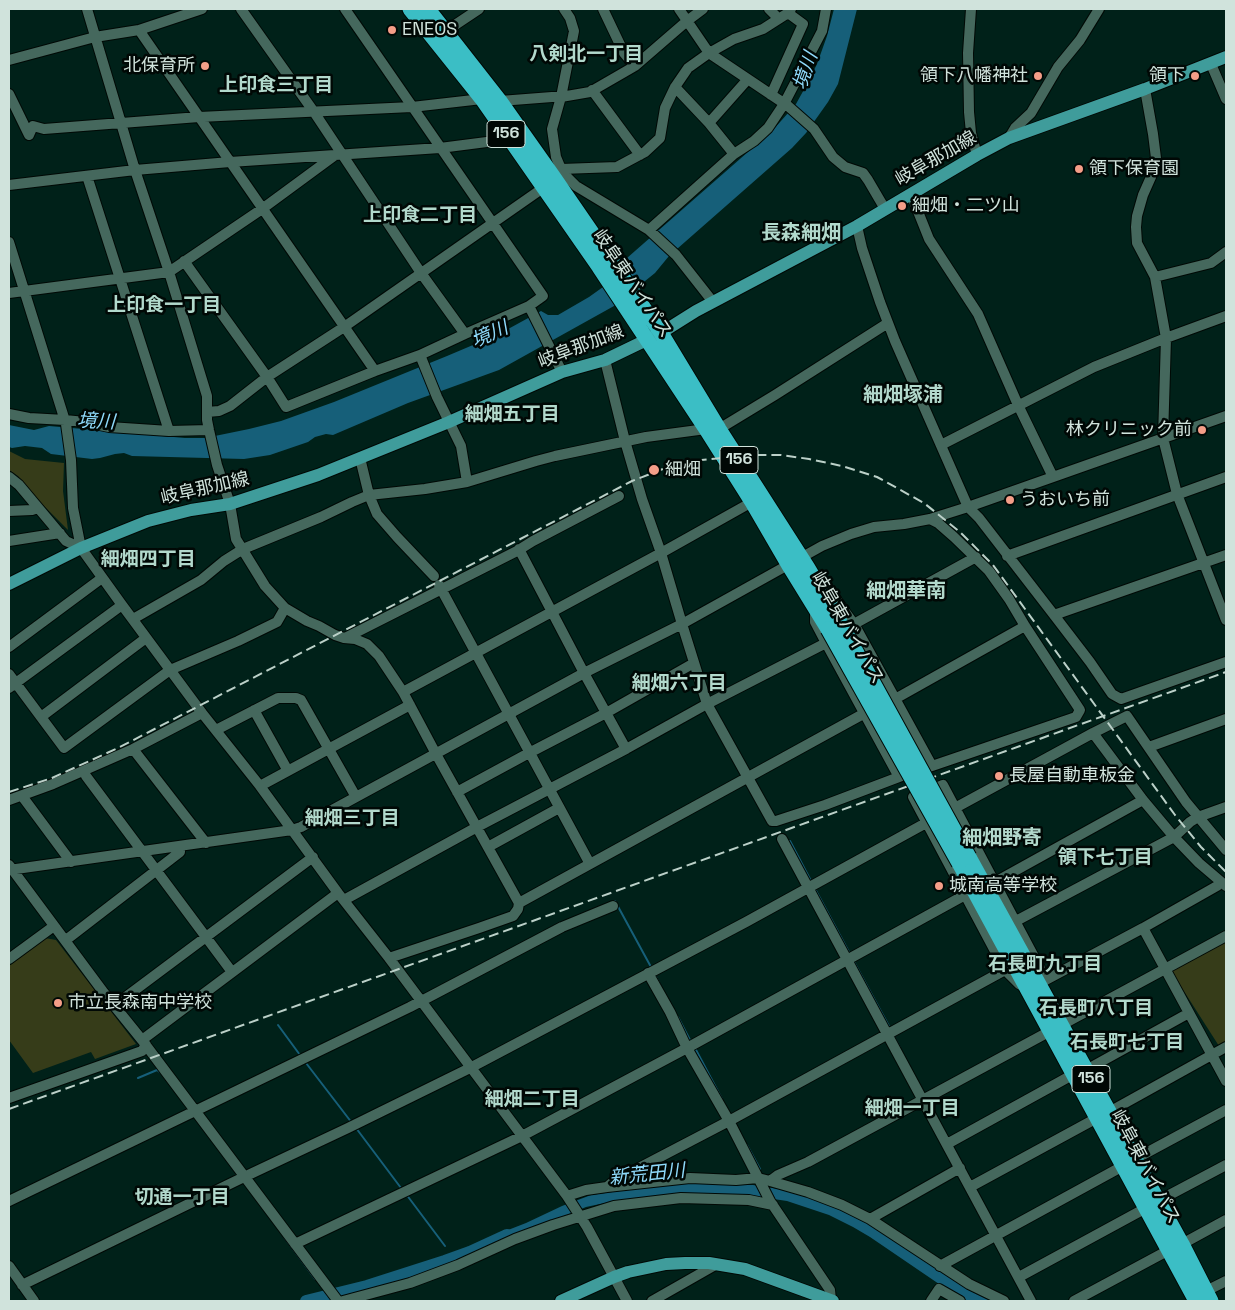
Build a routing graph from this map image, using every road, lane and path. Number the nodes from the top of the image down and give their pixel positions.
1 (87, 9) edge
2 (202, 9) edge
3 (241, 9) edge
4 (344, 9) edge
5 (410, 9) edge
6 (428, 9) edge
7 (479, 9) edge
8 (564, 9) edge
9 (603, 9) edge
10 (679, 9) edge
11 (703, 9) edge
12 (769, 9) edge
13 (826, 9) edge
14 (971, 9) edge
15 (1099, 9) edge
16 (790, 11) edge
17 (779, 19) junction
18 (687, 21) junction
19 (139, 30) junction
20 (446, 31) junction
21 (95, 37) junction
22 (709, 53) junction
23 (1226, 57) edge
24 (9, 60) edge
25 (1211, 64) junction
26 (635, 66) junction
27 (748, 79) junction
28 (675, 87) junction
29 (1145, 89) junction
30 (592, 90) junction
31 (9, 94) edge
32 (771, 95) junction
33 (561, 97) junction
34 (482, 99) junction
35 (1226, 99) edge
36 (500, 101) junction
37 (786, 105) junction
38 (412, 106) junction
39 (314, 112) junction
40 (199, 117) junction
41 (709, 123) junction
42 (122, 124) junction
43 (1009, 138) junction
44 (510, 139) junction
45 (440, 148) junction
46 (734, 154) junction
47 (338, 155) junction
48 (640, 155) junction
49 (977, 155) junction
50 (230, 162) junction
51 (135, 170) junction
52 (557, 172) junction
53 (87, 176) junction
54 (9, 185) edge
55 (543, 188) junction
56 (911, 194) junction
57 (262, 209) junction
58 (885, 209) junction
59 (493, 223) junction
60 (857, 226) junction
61 (650, 231) junction
62 (9, 242) edge
63 (1226, 252) edge
64 (602, 259) junction
65 (184, 262) junction
66 (169, 272) junction
67 (421, 273) junction
68 (120, 278) junction
69 (1155, 278) junction
70 (24, 291) junction
71 (9, 293) edge
72 (630, 301) junction
73 (713, 302) junction
74 (529, 306) junction
75 (1226, 316) edge
76 (888, 323) junction
77 (344, 327) junction
78 (661, 333) junction
79 (465, 334) junction
80 (1166, 338) junction
81 (647, 340) junction
82 (420, 355) junction
83 (605, 360) junction
84 (375, 372) junction
85 (562, 372) junction
86 (267, 377) junction
87 (1018, 405) junction
88 (207, 412) junction
89 (9, 414) edge
90 (1226, 416) edge
91 (65, 422) junction
92 (449, 422) junction
93 (713, 429) junction
94 (168, 431) junction
95 (209, 432) junction
96 (1164, 438) junction
97 (625, 441) junction
98 (940, 445) junction
99 (360, 458) junction
100 (9, 477) edge
101 (1053, 477) junction
102 (1226, 477) edge
103 (467, 482) junction
104 (1177, 494) junction
105 (369, 495) junction
106 (620, 496) dead end
107 (752, 502) junction
108 (230, 504) junction
109 (968, 507) junction
110 (38, 508) junction
111 (9, 510) edge
112 (930, 519) junction
113 (60, 534) junction
114 (9, 540) edge
115 (81, 548) junction
116 (242, 549) junction
117 (519, 549) junction
118 (661, 553) junction
119 (1226, 555) edge
120 (1007, 556) junction
121 (976, 557) junction
122 (1204, 562) junction
123 (799, 563) junction
124 (102, 578) junction
125 (438, 583) junction
126 (9, 584) edge
127 (122, 605) junction
128 (286, 608) junction
129 (552, 611) junction
130 (1054, 615) junction
131 (1225, 615) edge
132 (133, 620) junction
133 (682, 624) junction
134 (1025, 626) junction
135 (837, 630) junction
136 (146, 638) junction
137 (344, 638) junction
138 (9, 647) edge
139 (475, 653) junction
140 (1226, 662) edge
141 (694, 663) junction
142 (170, 670) junction
143 (9, 674) edge
144 (584, 674) junction
145 (12, 686) edge
146 (403, 692) junction
147 (895, 699) junction
148 (707, 704) junction
149 (410, 705) junction
150 (254, 710) junction
151 (202, 713) junction
152 (606, 713) junction
153 (865, 713) junction
154 (509, 715) junction
155 (41, 717) junction
156 (1226, 719) edge
157 (216, 730) junction
158 (1093, 733) junction
159 (1149, 748) junction
160 (329, 749) junction
161 (626, 749) junction
162 (133, 750) junction
163 (529, 752) junction
164 (436, 754) junction
165 (932, 766) junction
166 (84, 771) junction
167 (288, 771) junction
168 (748, 777) junction
169 (899, 778) junction
170 (260, 786) junction
171 (549, 789) junction
172 (457, 792) junction
173 (22, 796) junction
174 (356, 797) junction
175 (9, 800) edge
176 (1143, 800) junction
177 (1226, 806) edge
178 (559, 808) junction
179 (955, 808) junction
180 (1198, 817) junction
181 (926, 823) junction
182 (477, 827) junction
183 (292, 830) junction
184 (1174, 837) junction
185 (782, 839) dead end
186 (206, 843) junction
187 (180, 847) junction
188 (488, 847) junction
189 (1226, 850) edge
190 (142, 852) junction
191 (313, 857) junction
192 (71, 862) junction
193 (590, 864) junction
194 (10, 870) edge
195 (157, 870) junction
196 (995, 882) junction
197 (1224, 884) edge
198 (809, 887) junction
199 (965, 895) junction
200 (341, 896) junction
201 (519, 903) junction
202 (613, 906) dead end
203 (1016, 921) junction
204 (54, 926) junction
205 (1143, 928) junction
206 (1226, 936) edge
207 (206, 937) junction
208 (66, 940) junction
209 (389, 958) junction
210 (9, 959) edge
211 (848, 960) junction
212 (1165, 969) junction
213 (1005, 970) junction
214 (232, 972) junction
215 (648, 973) junction
216 (1033, 987) junction
217 (420, 1001) junction
218 (115, 1005) junction
219 (1189, 1013) junction
220 (1056, 1029) junction
221 (887, 1033) junction
222 (144, 1043) junction
223 (688, 1048) junction
224 (1226, 1048) edge
225 (1212, 1055) junction
226 (470, 1068) junction
227 (1080, 1072) junction
228 (1226, 1081) edge
229 (9, 1098) edge
230 (923, 1100) junction
231 (1226, 1110) edge
232 (194, 1111) junction
233 (1103, 1115) junction
234 (729, 1120) junction
235 (522, 1136) junction
236 (947, 1144) junction
237 (1129, 1162) junction
238 (1226, 1165) edge
239 (960, 1168) junction
240 (244, 1177) junction
241 (763, 1181) junction
242 (607, 1187) junction
243 (970, 1187) junction
244 (568, 1198) junction
245 (9, 1201) edge
246 (772, 1203) junction
247 (1152, 1204) junction
248 (580, 1214) junction
249 (870, 1219) junction
250 (1226, 1220) edge
251 (995, 1235) junction
252 (295, 1244) junction
253 (1175, 1247) junction
254 (717, 1264) junction
255 (9, 1266) edge
256 (940, 1266) junction
257 (614, 1277) junction
258 (1018, 1277) junction
259 (1226, 1281) edge
260 (22, 1284) junction
261 (1199, 1299) edge
262 (34, 1301) edge
263 (339, 1301) edge
264 (561, 1301) edge
265 (627, 1301) edge
266 (652, 1301) edge
267 (831, 1301) edge
268 (931, 1301) edge
269 (960, 1301) edge
270 (1004, 1301) edge
271 (1031, 1301) edge
272 (1074, 1301) edge

1 - 21 street
2 - 19 street
3 - 39 street
4 - 38 street
5 - 34 highway, 岐阜東バイパス / 156
6 - 20 highway, 岐阜東バイパス / 156
7 - 20 street
8 - 33 street
9 - 26 street
10 - 18 street
11 - 18 street
12 - 17 street
13 - 37 street
14 - 49 street
15 - 43 street
16 - 17 street
16 - 32 street
17 - 22 street
18 - 22 street
18 - 26 street
19 - 21 street
19 - 40 street
20 - 36 highway, 岐阜東バイパス / 156
21 - 24 street
21 - 42 street
22 - 27 street
22 - 28 street
23 - 25 main road, 岐阜那加線
25 - 29 main road, 岐阜那加線
25 - 35 street
26 - 30 street
27 - 32 street
27 - 41 street
28 - 41 street
28 - 48 street
29 - 43 main road, 岐阜那加線
29 - 69 street
30 - 33 street
30 - 48 street
31 - 42 street
32 - 37 street
33 - 36 street
33 - 52 street
34 - 38 street
34 - 44 highway, 岐阜東バイパス / 156
36 - 52 highway, 岐阜東バイパス / 156
37 - 46 street
37 - 58 street
38 - 39 street
38 - 45 street
39 - 40 street
39 - 47 street
40 - 42 street
40 - 50 street
41 - 46 street
42 - 51 street
43 - 49 main road, 岐阜那加線
44 - 45 street
44 - 55 highway, 岐阜東バイパス / 156
45 - 47 street
45 - 59 street
46 - 61 street
47 - 50 street
47 - 57 street
47 - 67 street
48 - 52 street
49 - 56 main road, 岐阜那加線
50 - 51 street
50 - 57 street
51 - 53 street
51 - 66 street
52 - 61 street
52 - 64 highway, 岐阜東バイパス / 156
53 - 54 street
53 - 68 street
55 - 59 street
55 - 64 highway, 岐阜東バイパス / 156
56 - 58 main road, 岐阜那加線
56 - 87 street
57 - 65 street
57 - 77 street
58 - 60 main road, 岐阜那加線
59 - 67 street
59 - 74 street
60 - 73 main road, 岐阜那加線
60 - 76 street
61 - 73 street
62 - 70 street
63 - 69 street
64 - 72 highway, 岐阜東バイパス / 156
65 - 66 street
65 - 86 street
66 - 68 street
66 - 88 street
67 - 77 street
67 - 79 street
68 - 70 street
68 - 94 street
69 - 80 street
70 - 71 street
70 - 91 street
72 - 78 highway, 岐阜東バイパス / 156
72 - 81 highway, 岐阜東バイパス / 156
73 - 78 main road, 岐阜那加線
74 - 79 street
74 - 85 street
75 - 80 street
76 - 93 street
76 - 98 street
77 - 84 street
77 - 86 street
78 - 81 main road, 岐阜那加線
78 - 93 highway, 岐阜東バイパス / 156
79 - 82 street
80 - 87 street
80 - 96 street
81 - 83 main road, 岐阜那加線
81 - 93 highway, 岐阜東バイパス / 156
82 - 84 street
82 - 92 street
83 - 85 main road, 岐阜那加線
83 - 97 street
84 - 86 street
85 - 92 main road, 岐阜那加線
86 - 88 street
87 - 98 street
87 - 101 street
88 - 95 street
89 - 91 street
90 - 96 street
91 - 94 street
91 - 115 street
92 - 99 main road, 岐阜那加線
92 - 103 street
93 - 97 street
93 - 107 highway, 岐阜東バイパス / 156
93 - 123 highway, 岐阜東バイパス / 156
94 - 95 street
95 - 108 street
96 - 101 street
96 - 104 street
97 - 103 street
97 - 118 street
98 - 109 street
99 - 105 street
99 - 108 main road, 岐阜那加線
100 - 110 street
101 - 109 street
102 - 104 street
103 - 105 street
104 - 120 street
104 - 122 street
105 - 116 street
105 - 125 street
106 - 117 street
107 - 118 street
107 - 123 highway, 岐阜東バイパス / 156
108 - 115 main road, 岐阜那加線
108 - 116 street
109 - 112 street
109 - 120 street
110 - 111 street
110 - 113 street
112 - 121 street
112 - 123 street
113 - 114 street
113 - 115 street
115 - 124 street
115 - 126 main road, 岐阜那加線
116 - 128 street
116 - 132 street
117 - 125 street
117 - 129 street
118 - 129 street
118 - 133 street
119 - 122 street
120 - 130 street
121 - 134 street
121 - 135 street
122 - 130 street
122 - 131 street
123 - 133 street
123 - 135 highway, 岐阜東バイパス / 156
123 - 135 highway, 岐阜東バイパス / 156
124 - 127 street
124 - 138 street
125 - 137 street
125 - 139 street
127 - 132 street
127 - 145 street
128 - 137 street
128 - 142 street
129 - 139 street
129 - 144 street
130 - 140 street
132 - 136 street
133 - 141 street
133 - 144 street
134 - 147 street
134 - 165 street
135 - 147 street
135 - 148 street
135 - 153 street
135 - 216 highway, 岐阜東バイパス / 156, bridge
136 - 142 street
136 - 155 street
137 - 146 street
139 - 146 street
139 - 154 street
141 - 148 street
141 - 152 street
142 - 151 street
142 - 155 street
143 - 145 street
144 - 152 street
144 - 154 street
145 - 155 street
146 - 149 street
147 - 165 street
148 - 161 street
148 - 168 street
149 - 160 street
149 - 164 street
150 - 157 street
150 - 160 street
150 - 167 street
151 - 157 street
151 - 162 street
152 - 161 street
152 - 163 street
153 - 168 street
153 - 169 street
154 - 163 street
154 - 164 street
156 - 159 street
157 - 170 street
158 - 159 street
158 - 176 street
158 - 179 street
159 - 180 street
160 - 167 street
160 - 174 street
161 - 171 street
162 - 166 street
162 - 186 street
163 - 171 street
163 - 172 street
164 - 172 street
164 - 174 street
165 - 169 street
166 - 173 street
166 - 190 street
167 - 170 street
168 - 169 street
168 - 193 street
170 - 183 street
171 - 178 street
171 - 182 street
172 - 182 street
173 - 175 street
173 - 192 street
174 - 183 street
176 - 184 street
176 - 196 street
177 - 180 street
178 - 188 street
178 - 193 street
179 - 181 street
179 - 196 street
180 - 184 street
180 - 189 street
181 - 198 street
181 - 199 street
182 - 188 street
182 - 200 street
183 - 186 street
183 - 191 street
184 - 197 street
184 - 203 street
185 - 198 street
186 - 187 street
187 - 190 street
187 - 195 street
188 - 201 street
190 - 192 street
190 - 195 street
191 - 200 street
191 - 207 street
192 - 194 street
193 - 201 street
194 - 204 street
195 - 207 street
195 - 208 street
196 - 203 street
197 - 205 street
198 - 211 street
198 - 215 street
199 - 211 street
199 - 213 street
200 - 209 street
200 - 214 street
201 - 209 street
202 - 217 street
203 - 216 street
204 - 208 street
204 - 210 street
205 - 212 street
205 - 216 street
206 - 212 street
207 - 214 street
207 - 218 street
208 - 218 street
209 - 217 street
211 - 221 street
211 - 223 street
212 - 219 street
212 - 220 street
213 - 216 street
213 - 221 street
214 - 222 street
215 - 223 street
215 - 226 street
216 - 220 highway, 岐阜東バイパス / 156
217 - 226 street
217 - 232 street
218 - 222 street
219 - 225 street
219 - 227 street
220 - 227 highway, 岐阜東バイパス / 156
220 - 230 street
221 - 230 street
221 - 234 street
222 - 229 street
222 - 232 street
223 - 234 street
223 - 235 street
224 - 225 street
225 - 228 street
225 - 233 street
226 - 235 street
226 - 240 street
227 - 233 highway, 岐阜東バイパス / 156
227 - 236 street
230 - 236 street
230 - 241 street
231 - 237 street
232 - 240 street
232 - 245 street
233 - 237 highway, 岐阜東バイパス / 156
233 - 243 street
234 - 241 street
234 - 242 street
235 - 244 street
235 - 252 street
236 - 239 street
237 - 247 highway, 岐阜東バイパス / 156
237 - 251 street
238 - 247 street
239 - 243 street
239 - 249 street
240 - 252 street
240 - 260 street
241 - 242 street
241 - 246 street
241 - 249 street
242 - 244 street
243 - 251 street
244 - 248 street
246 - 248 street
246 - 267 street
247 - 253 highway, 岐阜東バイパス / 156
247 - 258 street
248 - 257 street
248 - 263 street
249 - 256 street
250 - 253 street
251 - 256 street
251 - 258 street
252 - 263 street
253 - 261 highway, 岐阜東バイパス / 156
253 - 272 street
254 - 257 main road
254 - 266 street
254 - 267 main road
255 - 260 street
256 - 270 street
257 - 264 main road
257 - 265 street
258 - 271 street
259 - 261 street
260 - 262 street
268 - 269 street

